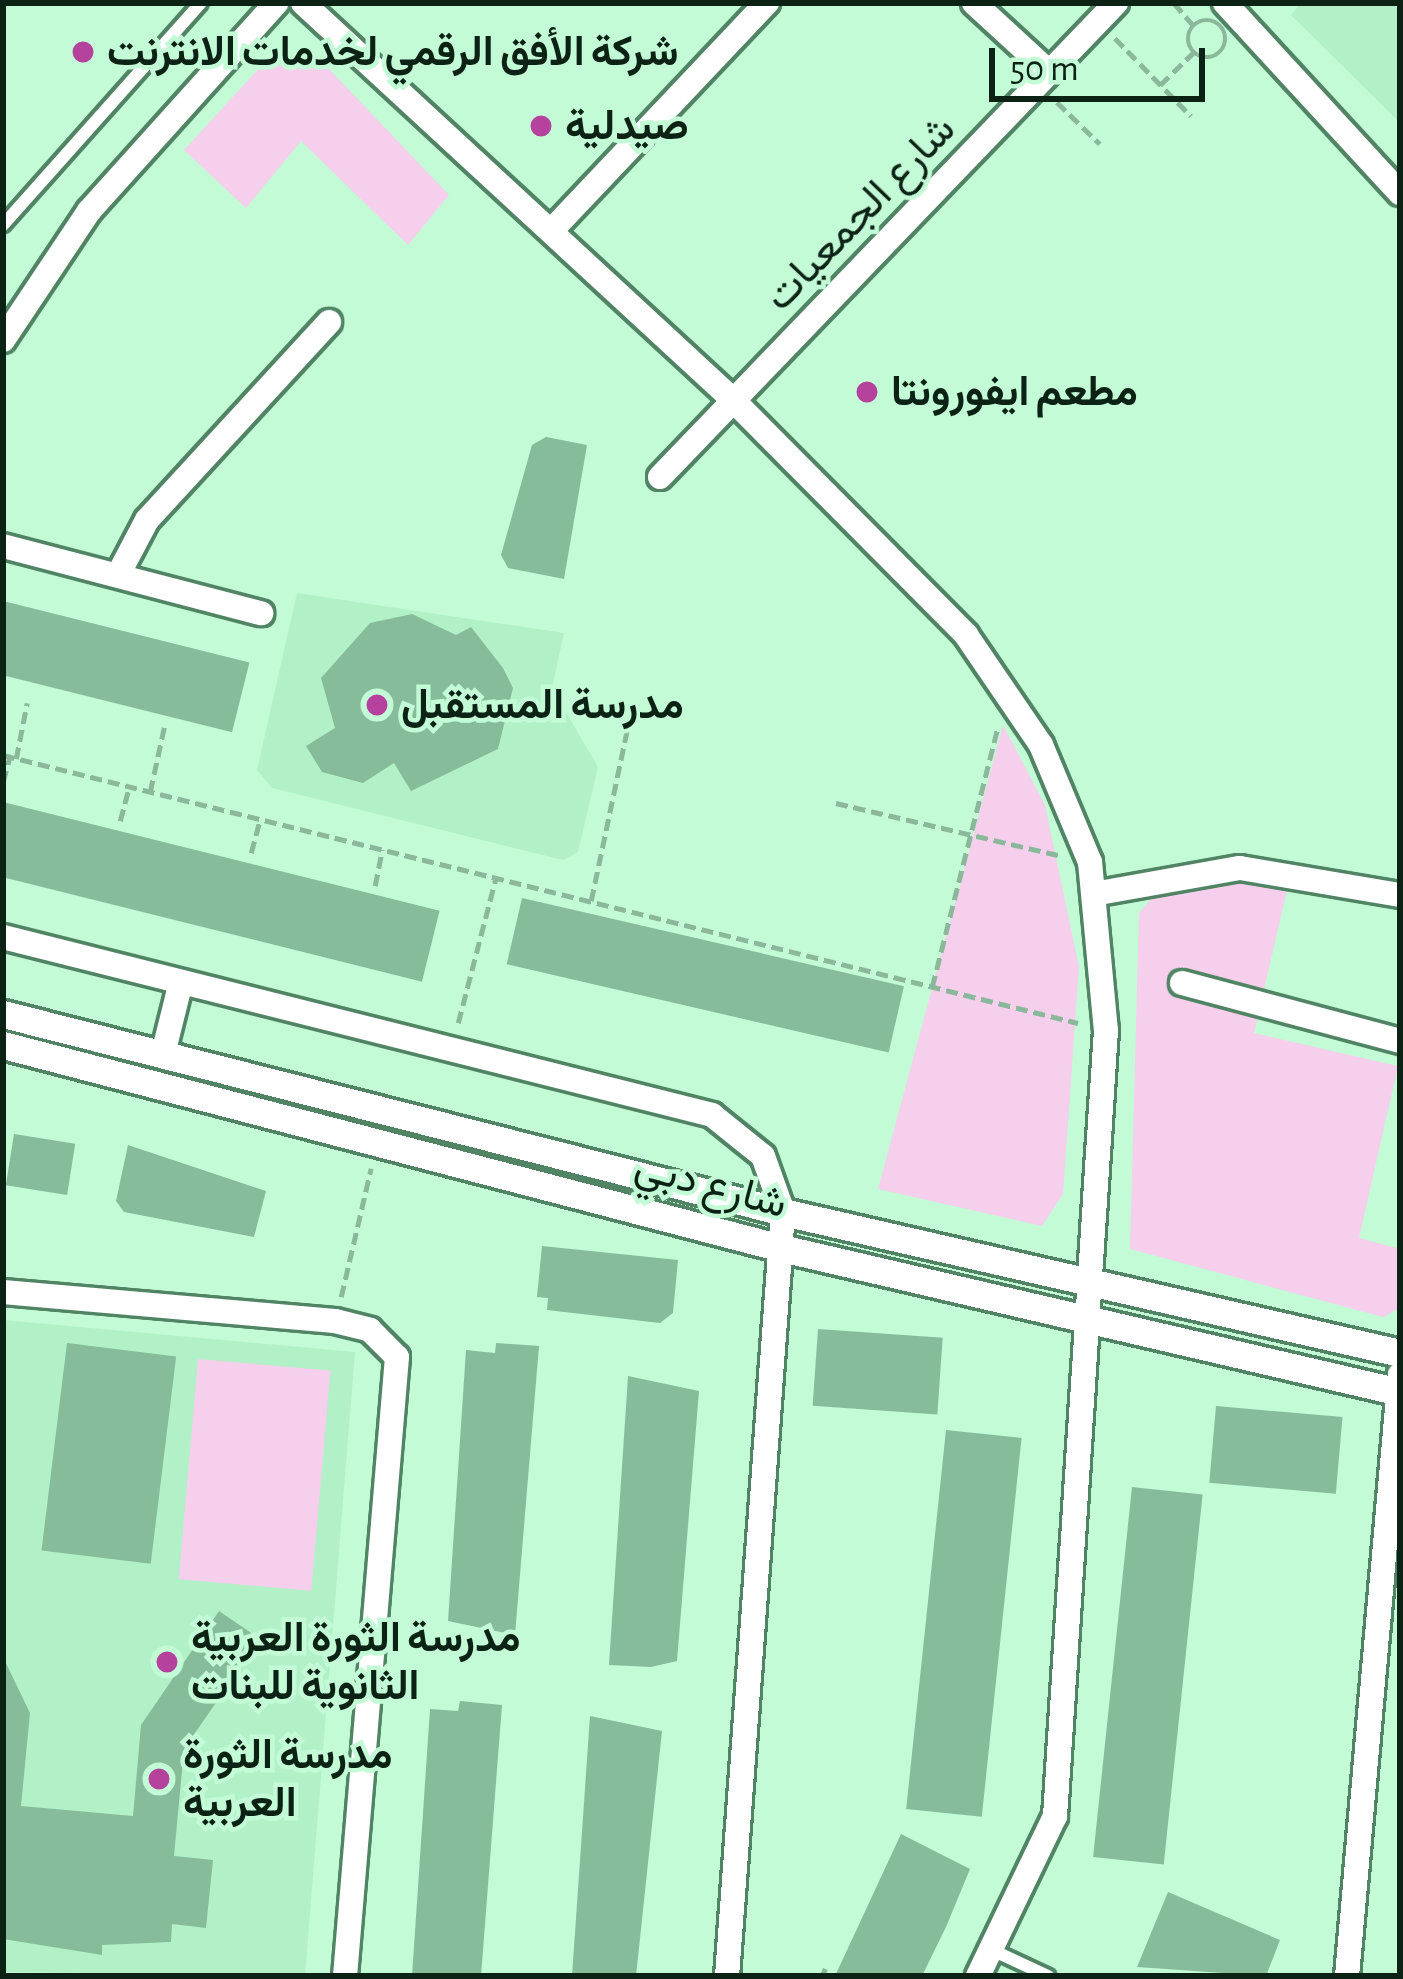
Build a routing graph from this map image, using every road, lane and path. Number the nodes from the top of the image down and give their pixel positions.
1 (201, 3) edge
2 (276, 3) edge
3 (767, 3) edge
4 (974, 3) edge
5 (1174, 3) edge
6 (1225, 3) edge
7 (321, 8) edge
8 (1107, 12) edge
9 (1194, 26) junction
10 (1193, 53) junction
11 (1044, 78) junction
12 (1160, 85) junction
13 (1191, 116) dead end
14 (1100, 144) dead end
15 (1400, 193) edge
16 (3, 225) edge
17 (552, 230) junction
18 (7, 322) edge
19 (329, 322) dead end
20 (733, 400) junction
21 (660, 477) dead end
22 (3, 546) edge
23 (118, 575) junction
24 (261, 613) dead end
25 (1007, 690) junction
26 (27, 703) dead end
27 (629, 721) dead end
28 (164, 728) dead end
29 (9, 757) edge
30 (3, 782) edge
31 (129, 787) junction
32 (151, 792) junction
33 (836, 803) dead end
34 (260, 819) junction
35 (120, 821) dead end
36 (970, 835) junction
37 (382, 849) junction
38 (251, 853) dead end
39 (1090, 862) junction
40 (496, 878) junction
41 (375, 886) dead end
42 (1099, 893) junction
43 (1400, 896) edge
44 (591, 901) junction
45 (3, 937) edge
46 (181, 982) junction
47 (1182, 983) dead end
48 (932, 987) junction
49 (3, 1014) edge
50 (1106, 1030) junction
51 (1400, 1041) edge
52 (3, 1045) edge
53 (452, 1050) junction
54 (163, 1054) junction
55 (377, 1139) junction
56 (783, 1213) junction
57 (781, 1248) junction
58 (1084, 1277) junction
59 (3, 1292) edge
60 (1082, 1311) junction
61 (335, 1321) junction
62 (1400, 1353) edge
63 (1398, 1386) edge
64 (991, 1950) junction
65 (345, 1976) edge
66 (728, 1976) edge
67 (978, 1976) edge
68 (1048, 1976) edge
69 (1347, 1976) edge

1 - 16 lane
2 - 18 street
3 - 17 street
4 - 11 street
5 - 9 path
6 - 15 street
7 - 17 street
8 - 11 street, شارع الجمعيات
8 - 12 path
9 - 10 path
9 - 10 path
10 - 12 path
11 - 14 path
11 - 20 street, شارع الجمعيات
12 - 13 path
17 - 20 street
19 - 23 street
20 - 21 street, شارع الجمعيات
20 - 25 street
22 - 23 street
23 - 24 street
25 - 36 path
25 - 39 street
26 - 29 path
27 - 44 path
28 - 32 path
29 - 30 path
29 - 31 path
31 - 32 path
31 - 35 path
32 - 34 path
33 - 36 path
34 - 37 path
34 - 38 path
36 - 39 path
36 - 48 path
37 - 40 path
37 - 41 path
39 - 42 street
40 - 44 path
40 - 53 path
42 - 43 street
42 - 50 street
44 - 48 path
45 - 46 street
46 - 53 street
46 - 54 street
47 - 51 street
48 - 50 path
49 - 54 street, شارع دبي
50 - 58 street
52 - 55 street, شارع دبي
53 - 56 street
54 - 56 street, شارع دبي
55 - 57 street, شارع دبي
55 - 61 path
56 - 57 street
56 - 58 street, شارع دبي
57 - 60 street, شارع دبي
57 - 66 street
58 - 60 street
58 - 62 street, شارع دبي
59 - 61 street
60 - 63 street, شارع دبي
60 - 64 street
61 - 65 street
63 - 69 street
64 - 67 street
64 - 68 lane

